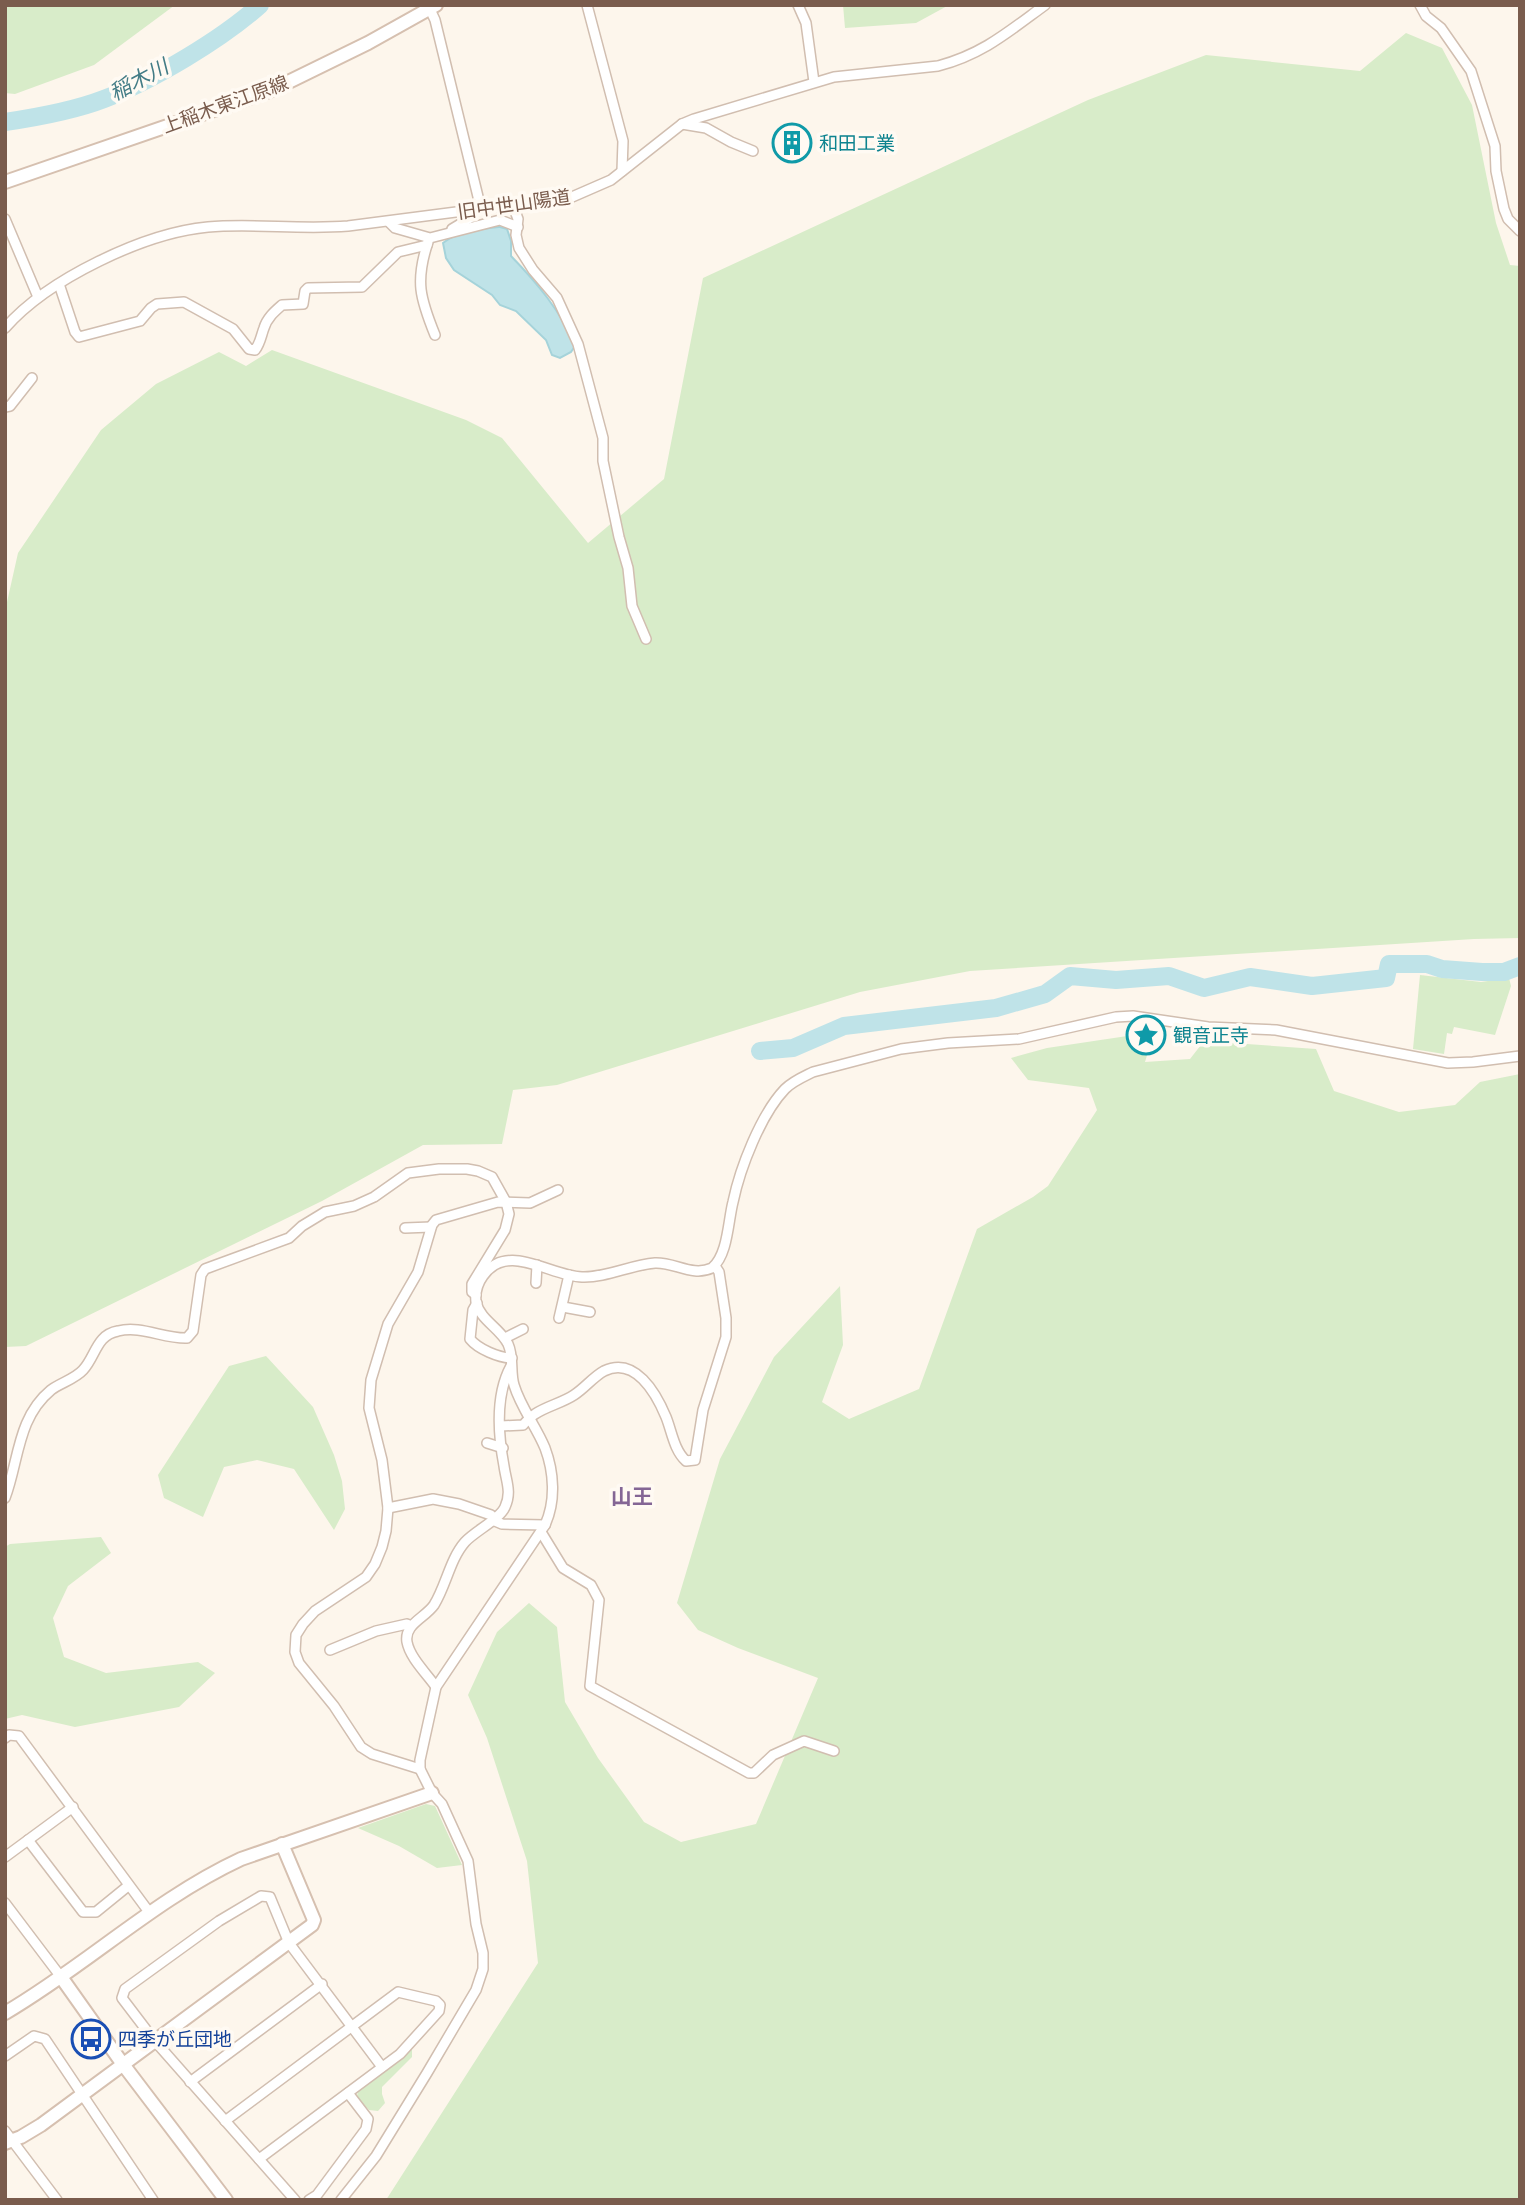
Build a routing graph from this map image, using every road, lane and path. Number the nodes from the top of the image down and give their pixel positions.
1 (587, 5) edge
2 (797, 5) edge
3 (1045, 5) edge
4 (1420, 5) edge
5 (431, 6) edge
6 (814, 82) junction
7 (682, 124) junction
8 (753, 151) dead end
9 (622, 171) junction
10 (5, 182) edge
11 (513, 206) junction
12 (477, 210) junction
13 (5, 219) edge
14 (389, 222) junction
15 (518, 228) junction
16 (1520, 231) edge
17 (448, 232) junction
18 (428, 242) junction
19 (60, 284) junction
20 (38, 297) junction
21 (5, 328) edge
22 (435, 335) dead end
23 (32, 378) dead end
24 (5, 407) edge
25 (646, 639) dead end
26 (1520, 1056) edge
27 (558, 1190) dead end
28 (506, 1202) junction
29 (430, 1227) junction
30 (405, 1228) dead end
31 (537, 1265) junction
32 (715, 1266) junction
33 (569, 1275) junction
34 (536, 1283) dead end
35 (476, 1299) junction
36 (563, 1307) junction
37 (590, 1312) dead end
38 (559, 1318) dead end
39 (523, 1329) dead end
40 (505, 1339) junction
41 (512, 1362) junction
42 (529, 1418) junction
43 (501, 1426) junction
44 (487, 1443) dead end
45 (503, 1448) junction
46 (5, 1498) edge
47 (388, 1508) junction
48 (494, 1519) junction
49 (543, 1529) junction
50 (411, 1626) junction
51 (330, 1650) dead end
52 (436, 1687) junction
53 (5, 1738) edge
54 (834, 1751) dead end
55 (420, 1769) junction
56 (432, 1793) junction
57 (72, 1807) junction
58 (28, 1840) junction
59 (282, 1844) junction
60 (5, 1857) edge
61 (128, 1886) junction
62 (5, 1902) edge
63 (149, 1912) junction
64 (289, 1943) junction
65 (61, 1977) junction
66 (322, 1984) junction
67 (5, 2013) edge
68 (353, 2026) junction
69 (154, 2040) junction
70 (5, 2056) edge
71 (122, 2063) junction
72 (382, 2067) junction
73 (190, 2082) junction
74 (348, 2093) junction
75 (82, 2095) junction
76 (225, 2121) junction
77 (8, 2139) edge
78 (259, 2159) junction
79 (57, 2200) edge
80 (153, 2200) edge
81 (226, 2200) edge
82 (295, 2200) edge
83 (309, 2200) edge
84 (341, 2200) edge

1 - 9 street
2 - 6 street
3 - 6 street, 旧中世山陽道
4 - 16 street
5 - 10 street, 上稲木東江原線
5 - 12 street
6 - 7 street, 旧中世山陽道
7 - 8 street
7 - 9 street, 旧中世山陽道
9 - 11 street, 旧中世山陽道
11 - 12 street, 旧中世山陽道
11 - 15 street
12 - 14 street, 旧中世山陽道
12 - 17 street
13 - 20 street
14 - 18 street
14 - 19 street, 旧中世山陽道
15 - 17 street
15 - 25 street
17 - 18 street
18 - 19 street
18 - 22 street
19 - 20 street, 旧中世山陽道
20 - 21 street, 旧中世山陽道
23 - 24 street
26 - 32 street
27 - 28 street
28 - 29 street
28 - 35 street
28 - 46 street
29 - 30 street
29 - 47 street
31 - 33 street
31 - 34 street
31 - 35 street
32 - 33 street
32 - 42 street
33 - 36 street
35 - 40 street
35 - 41 street
36 - 37 street
36 - 38 street
39 - 40 street
40 - 41 street
41 - 42 street
41 - 43 street
42 - 43 street
42 - 49 street
43 - 45 street
44 - 45 street
45 - 48 street
47 - 48 street
47 - 55 street
48 - 49 street
48 - 50 street
49 - 52 street
49 - 54 street
50 - 51 street
50 - 52 street
52 - 55 street
53 - 57 street
55 - 56 street
56 - 59 street
56 - 84 street
57 - 58 street
57 - 61 street
58 - 60 street
58 - 61 street
59 - 63 street
59 - 64 street
61 - 63 street
62 - 65 street
63 - 65 street
64 - 66 street
64 - 69 street
64 - 69 street
65 - 67 street
65 - 71 street
66 - 68 street
66 - 73 street
68 - 72 street
68 - 72 street
68 - 76 street
69 - 71 street
69 - 73 street
70 - 75 street
71 - 75 street
71 - 81 street
72 - 74 street
73 - 76 street
74 - 78 street
74 - 83 street
75 - 77 street
75 - 80 street
76 - 78 street
77 - 79 street
78 - 82 street

